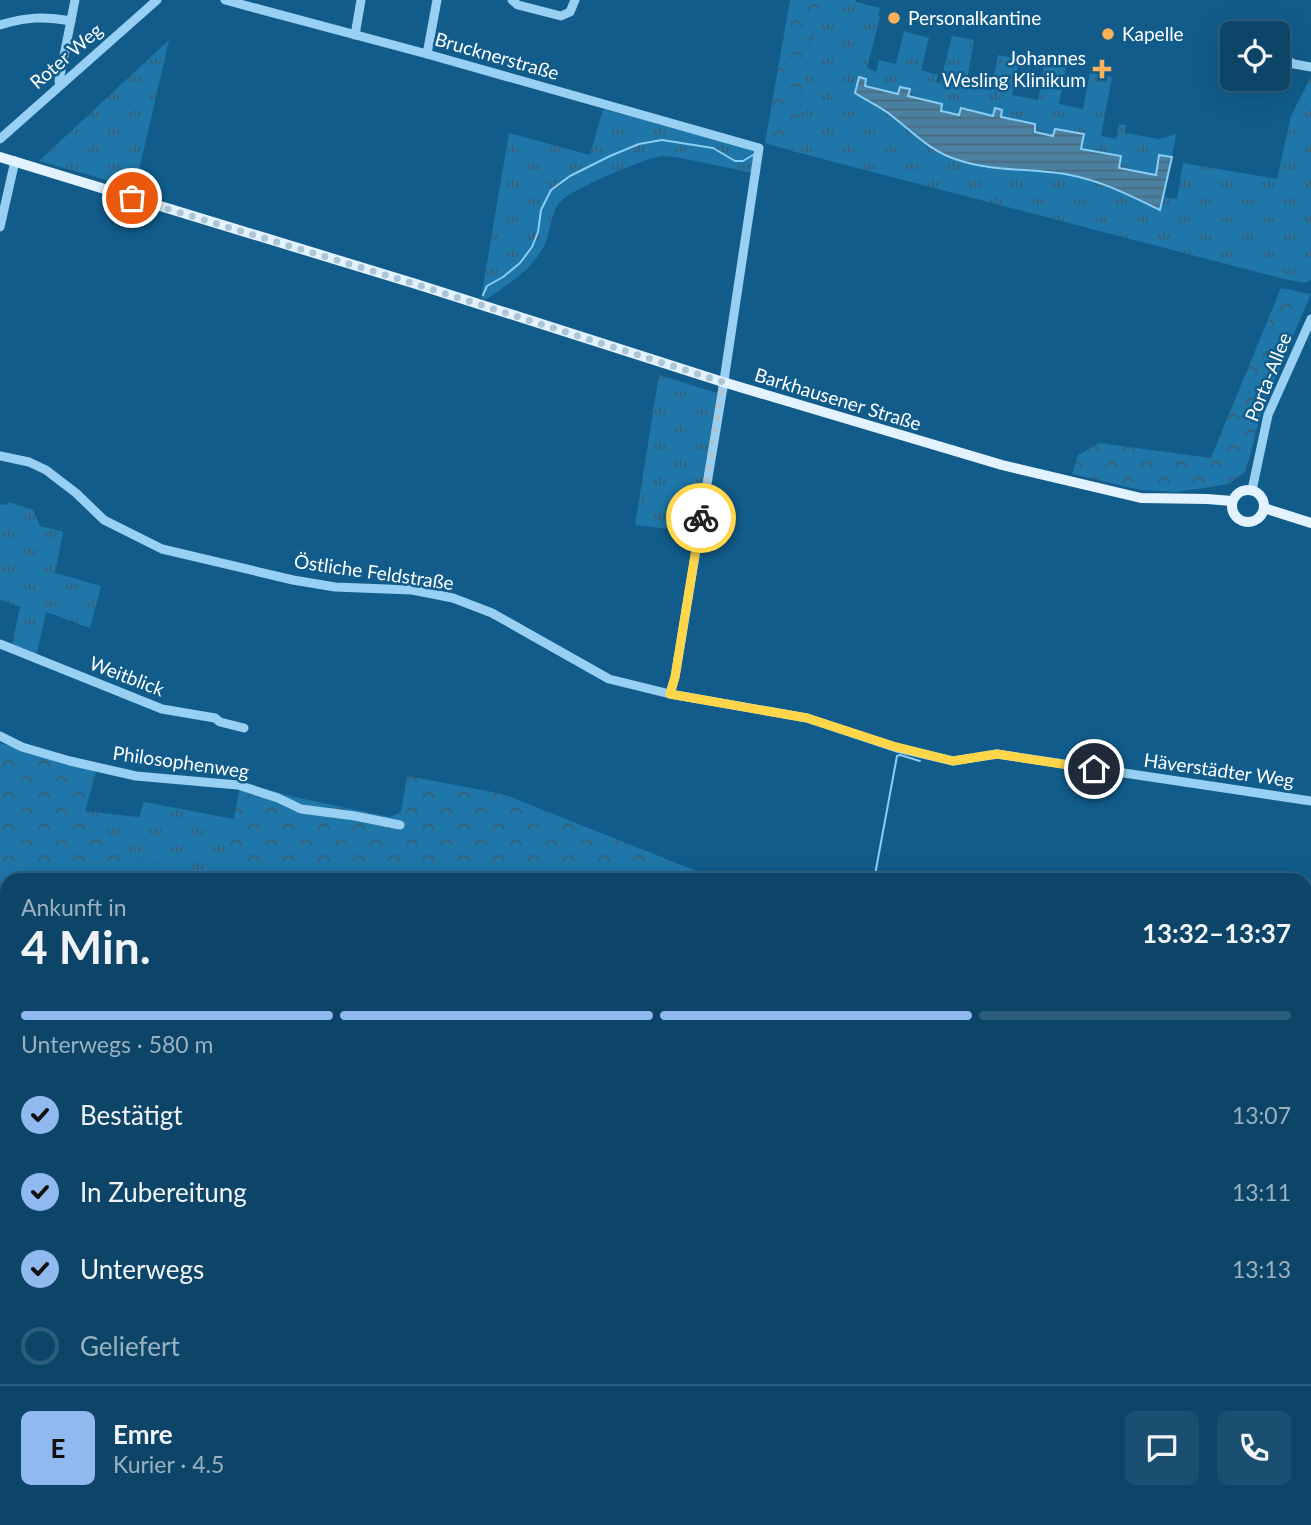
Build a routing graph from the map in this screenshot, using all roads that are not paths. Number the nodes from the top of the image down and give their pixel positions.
1 (75, 0) edge
2 (157, 0) edge
3 (225, 0) edge
4 (361, 0) edge
5 (437, 0) edge
6 (512, 0) edge
7 (575, 0) edge
8 (71, 20) junction
9 (0, 25) edge
10 (355, 35) junction
11 (427, 54) junction
12 (1290, 62) edge
13 (1290, 64) edge
14 (1294, 64) junction
15 (1311, 67) edge
16 (60, 84) junction
17 (0, 139) edge
18 (0, 157) edge
19 (15, 161) junction
20 (0, 228) edge
21 (1311, 319) edge
22 (723, 382) junction
23 (0, 456) edge
24 (1252, 490) junction
25 (1232, 502) junction
26 (1264, 508) junction
27 (1311, 523) edge
28 (0, 644) edge
29 (670, 694) junction
30 (244, 728) dead end
31 (0, 736) edge
32 (997, 754) joint
33 (1311, 801) edge
34 (400, 825) dead end

1 - 8 street
2 - 16 street, Roter Weg
3 - 10 street, Brucknerstraße
4 - 10 street
5 - 11 street
6 - 7 street
8 - 9 street
8 - 16 street
10 - 11 street, Brucknerstraße
11 - 22 street, Brucknerstraße
12 - 14 street
13 - 14 street
14 - 15 street
16 - 17 street, Roter Weg
18 - 19 main road, Barkhausener Straße
19 - 20 street
19 - 22 main road, Barkhausener Straße
21 - 24 street, Porta-Allee
22 - 25 main road, Barkhausener Straße
22 - 29 street
23 - 29 street, Östliche Feldstraße
24 - 25 main road
24 - 26 main road
25 - 26 main road
26 - 27 main road
28 - 30 street, Weitblick
29 - 32 street, Östliche Feldstraße
31 - 34 street, Philosophenweg
32 - 33 street, Häverstädter Weg

